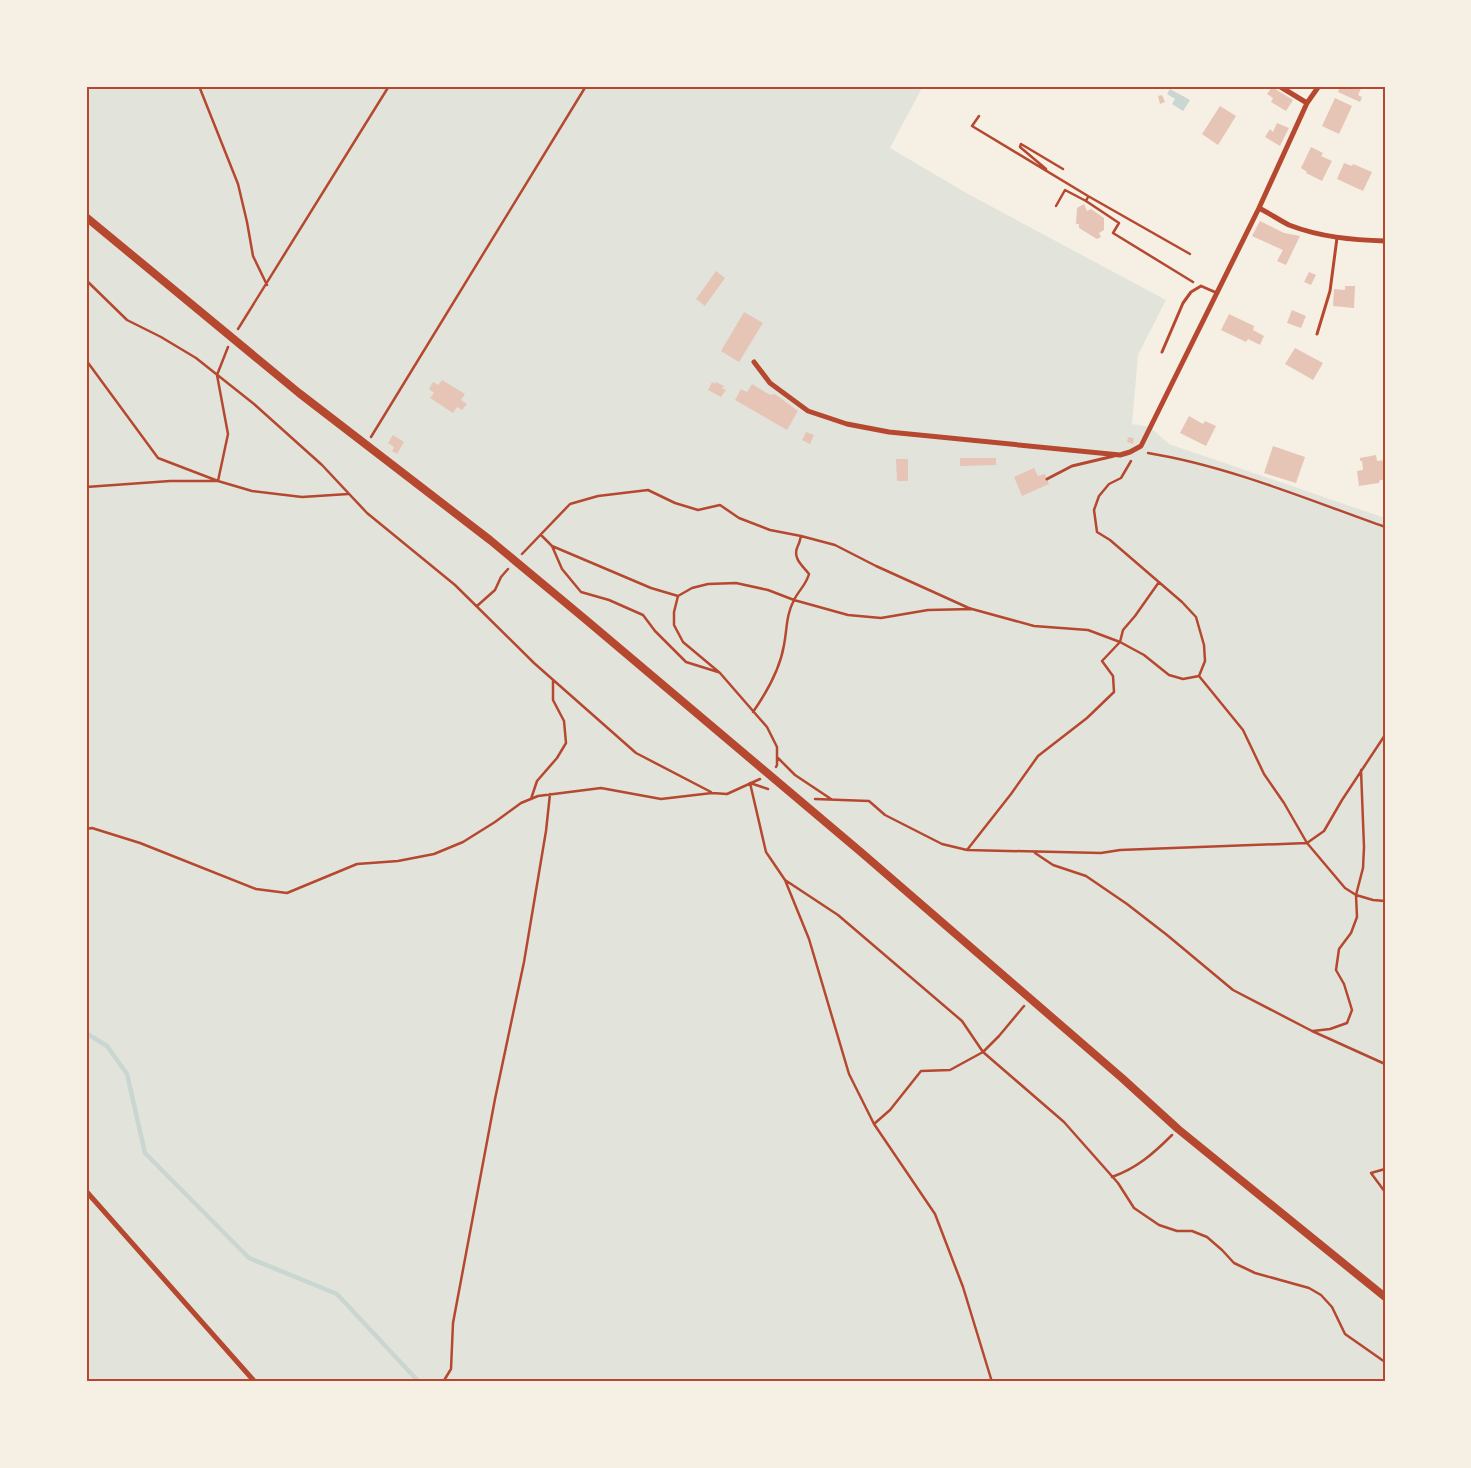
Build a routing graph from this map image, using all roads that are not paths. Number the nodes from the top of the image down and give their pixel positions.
1 (1280, 86) edge
2 (1319, 86) edge
3 (1307, 104) junction
4 (1258, 208) junction
5 (86, 217) edge
6 (1337, 238) junction
7 (1385, 241) edge
8 (1217, 293) junction
9 (1317, 334) dead end
10 (1162, 352) dead end
11 (754, 362) dead end
12 (1120, 455) junction
13 (1047, 479) dead end
14 (86, 1191) edge
15 (1385, 1297) edge
16 (255, 1382) edge

1 - 3 street
2 - 3 street
3 - 4 street
4 - 6 street
4 - 8 street
5 - 15 street
6 - 7 street
6 - 9 lane
8 - 10 lane
8 - 12 street
11 - 12 street
12 - 13 lane
14 - 16 street

